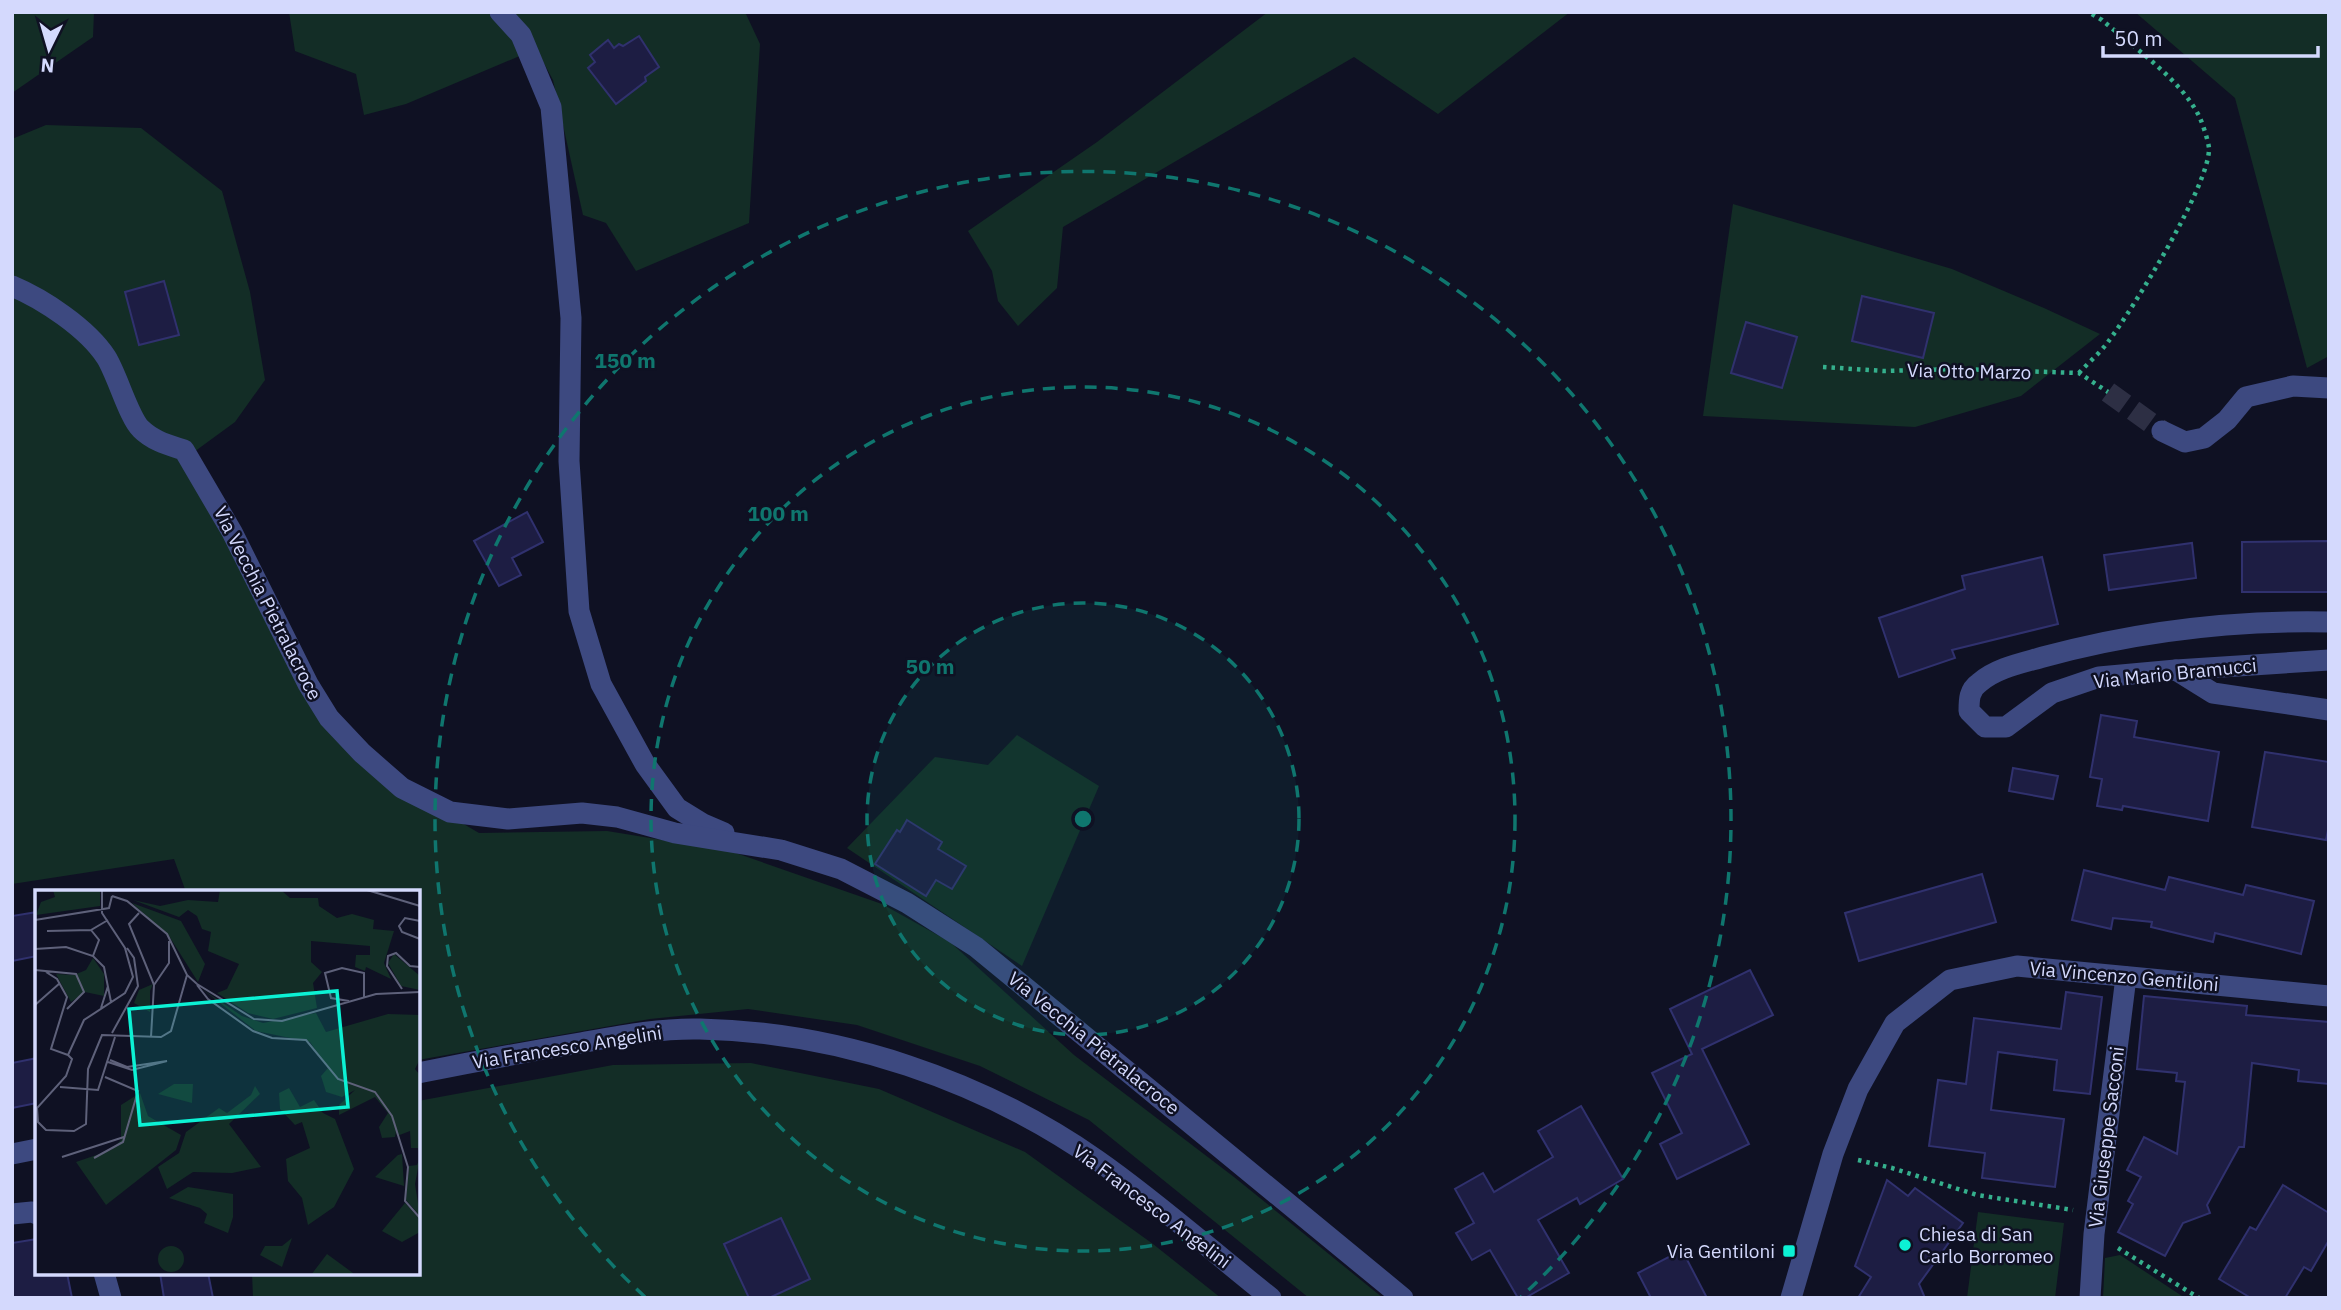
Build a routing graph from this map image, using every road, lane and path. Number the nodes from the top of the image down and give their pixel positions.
1 (499, 12) edge
2 (2088, 12) edge
3 (12, 286) edge
4 (1823, 367) dead end
5 (2079, 373) junction
6 (2329, 388) edge
7 (2108, 392) tunnel mouth
8 (2162, 430) tunnel mouth
9 (2329, 622) edge
10 (2329, 660) edge
11 (2175, 670) junction
12 (2329, 710) edge
13 (752, 844) junction
14 (2126, 976) junction
15 (2329, 996) edge
16 (420, 1073) edge
17 (35, 1149) edge
18 (12, 1154) edge
19 (1833, 1154) junction
20 (35, 1213) edge
21 (12, 1214) edge
22 (2094, 1234) junction
23 (105, 1275) edge
24 (111, 1298) edge
25 (1271, 1298) edge
26 (1403, 1298) edge
27 (1791, 1298) edge
28 (2090, 1298) edge
29 (2199, 1298) edge

1 - 13 street, Via Vecchia Pietralacroce
2 - 5 path
3 - 13 street, Via Vecchia Pietralacroce
4 - 5 path, Via Otto Marzo
5 - 7 path
6 - 8 street
9 - 11 street, Via Mario Bramucci
10 - 11 street, Via Mario Bramucci
11 - 12 street
13 - 26 street, Via Vecchia Pietralacroce
14 - 15 street, Via Vincenzo Gentiloni
14 - 19 street, Via Vincenzo Gentiloni
14 - 22 street, Via Giuseppe Sacconi
16 - 25 street, Via Francesco Angelini
17 - 18 street
19 - 22 path
19 - 27 street, Via Vincenzo Gentiloni
20 - 21 street
22 - 28 street, Via Giuseppe Sacconi
22 - 29 path
23 - 24 street

